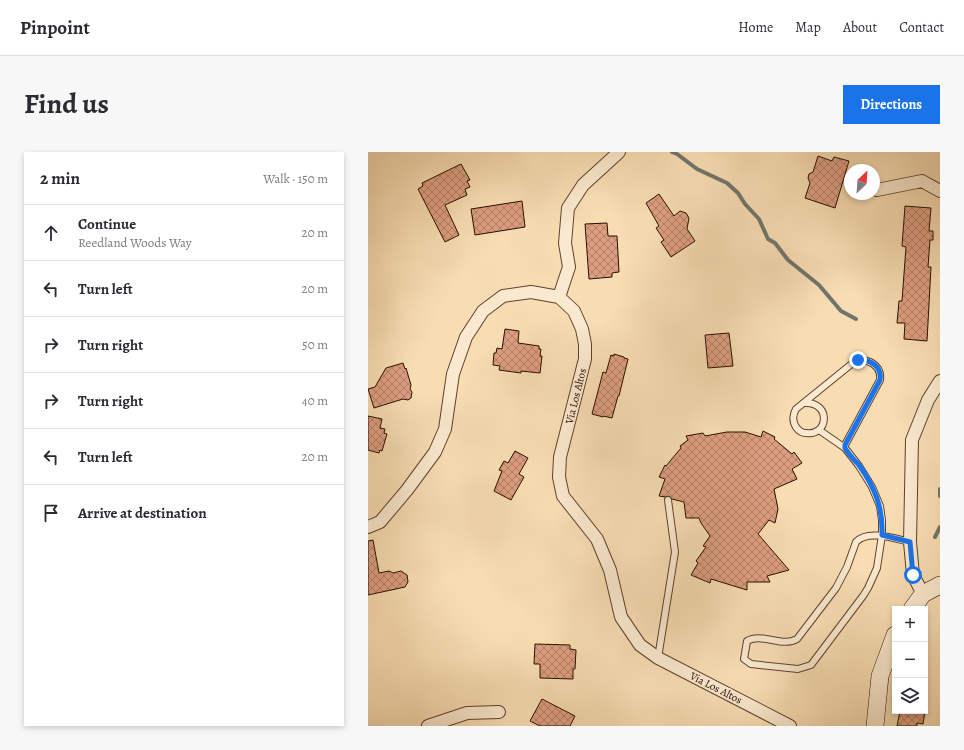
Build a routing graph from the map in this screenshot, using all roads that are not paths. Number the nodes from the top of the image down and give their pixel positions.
1 (619, 152) edge
2 (880, 189) edge
3 (940, 191) edge
4 (559, 297) junction
5 (940, 380) edge
6 (805, 403) junction
7 (819, 430) junction
8 (845, 448) junction
9 (668, 500) dead end
10 (368, 527) edge
11 (882, 535) junction
12 (910, 542) junction
13 (940, 585) edge
14 (923, 594) junction
15 (914, 606) edge
16 (892, 642) edge
17 (658, 658) junction
18 (499, 712) dead end
19 (428, 726) edge
20 (790, 726) edge
21 (875, 726) edge

1 - 4 street
2 - 3 street
4 - 10 street
4 - 17 street, Via Los Altos
5 - 12 street
6 - 7 lane
6 - 7 lane
6 - 8 lane
7 - 8 lane
8 - 11 lane
9 - 17 lane
11 - 11 lane
11 - 12 lane
12 - 14 street
13 - 14 street
14 - 15 street
16 - 21 street
17 - 20 street, Via Los Altos
18 - 19 street

